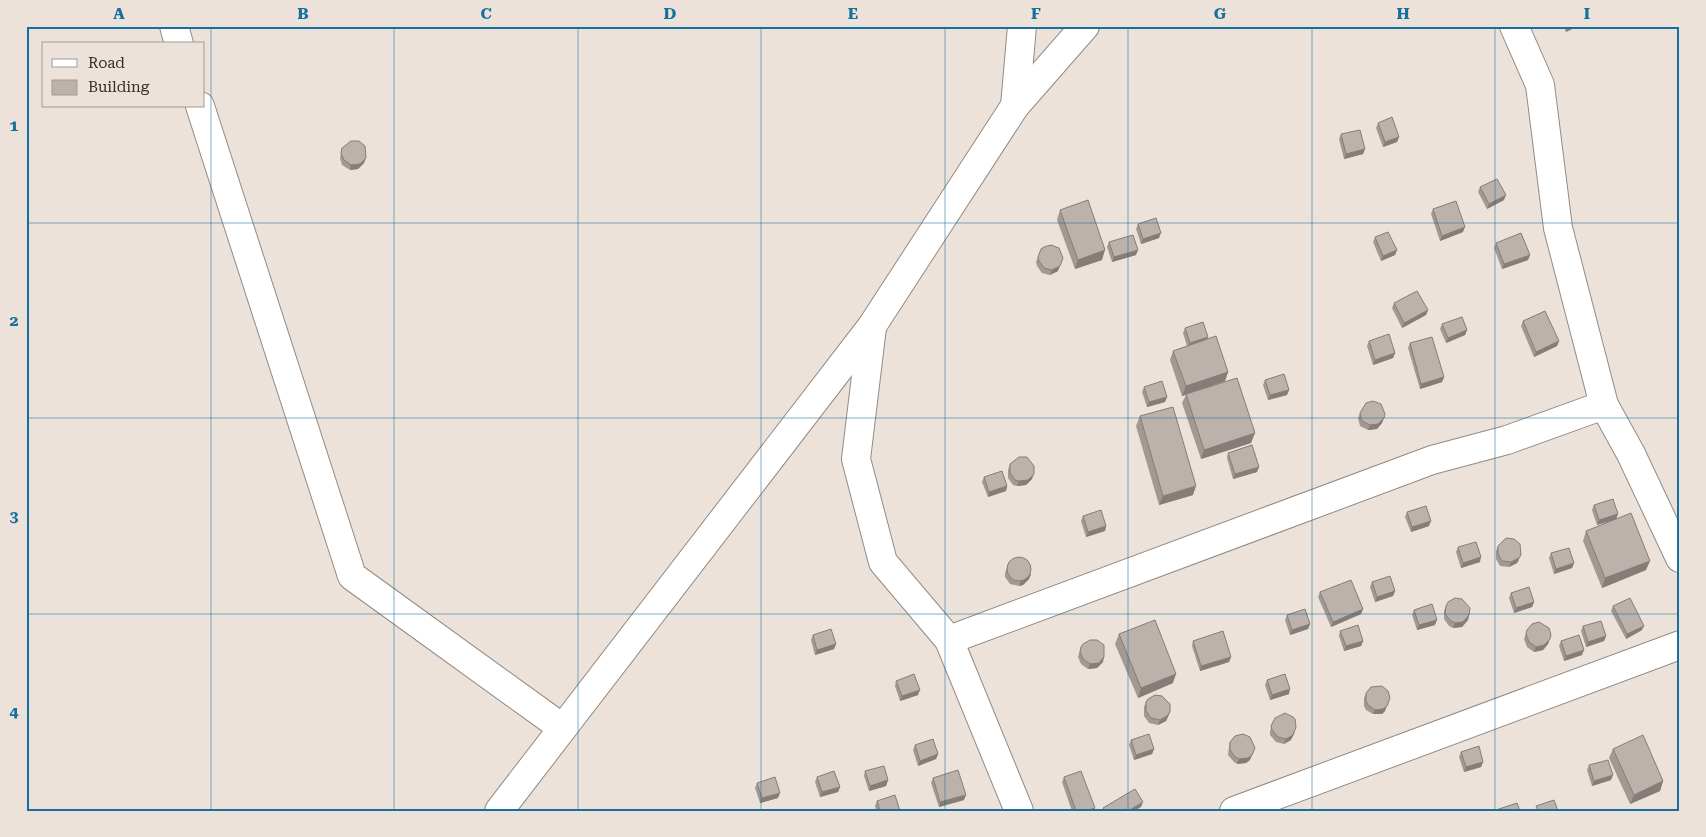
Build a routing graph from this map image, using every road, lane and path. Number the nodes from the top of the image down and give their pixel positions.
1 (174, 26) edge
2 (1022, 26) edge
3 (1086, 26) edge
4 (1514, 26) edge
5 (178, 42) edge
6 (1015, 106) junction
7 (201, 108) edge
8 (872, 326) junction
9 (1604, 405) junction
10 (1680, 558) edge
11 (949, 640) junction
12 (1680, 645) edge
13 (562, 727) junction
14 (499, 811) edge
15 (1019, 811) edge
16 (1234, 811) edge

1 - 5 street
2 - 6 street
3 - 6 street
4 - 9 street
6 - 8 street
7 - 13 street
8 - 11 street
8 - 13 street
9 - 10 street
9 - 11 street
11 - 15 street
12 - 16 street
13 - 14 street

